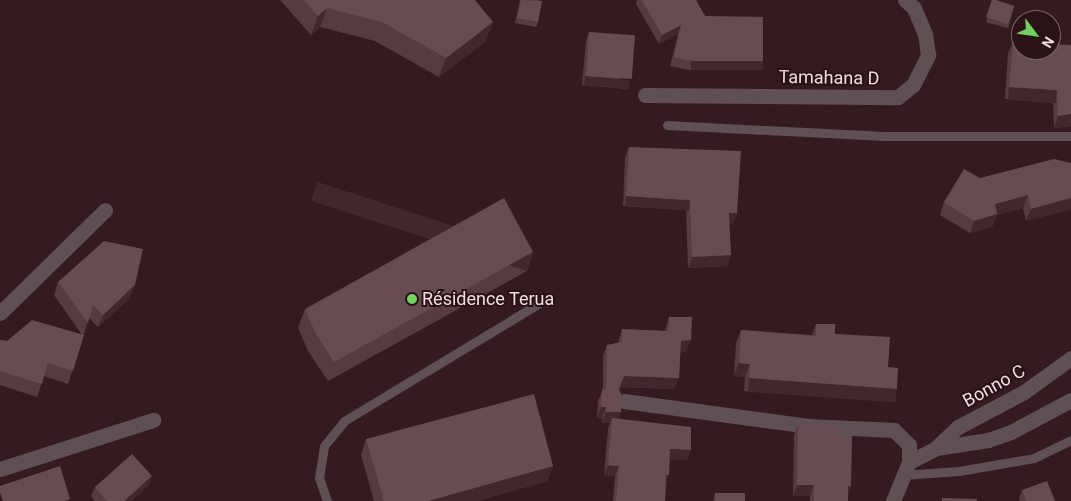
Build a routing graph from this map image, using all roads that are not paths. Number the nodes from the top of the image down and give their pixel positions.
1 (905, 0) edge
2 (645, 96) dead end
3 (667, 125) dead end
4 (1071, 136) edge
5 (105, 210) dead end
6 (541, 302) dead end
7 (0, 314) edge
8 (1071, 358) edge
9 (1071, 400) edge
10 (624, 401) edge
11 (153, 420) dead end
12 (1071, 440) edge
13 (936, 448) junction
14 (0, 469) edge
15 (906, 469) junction
16 (327, 501) edge
17 (893, 501) edge

1 - 2 street, Tamahana D
3 - 4 lane
5 - 7 street
6 - 16 lane
8 - 13 street, Bonno C
9 - 13 street
10 - 15 street
11 - 14 street
12 - 15 lane
13 - 15 street
15 - 17 street

